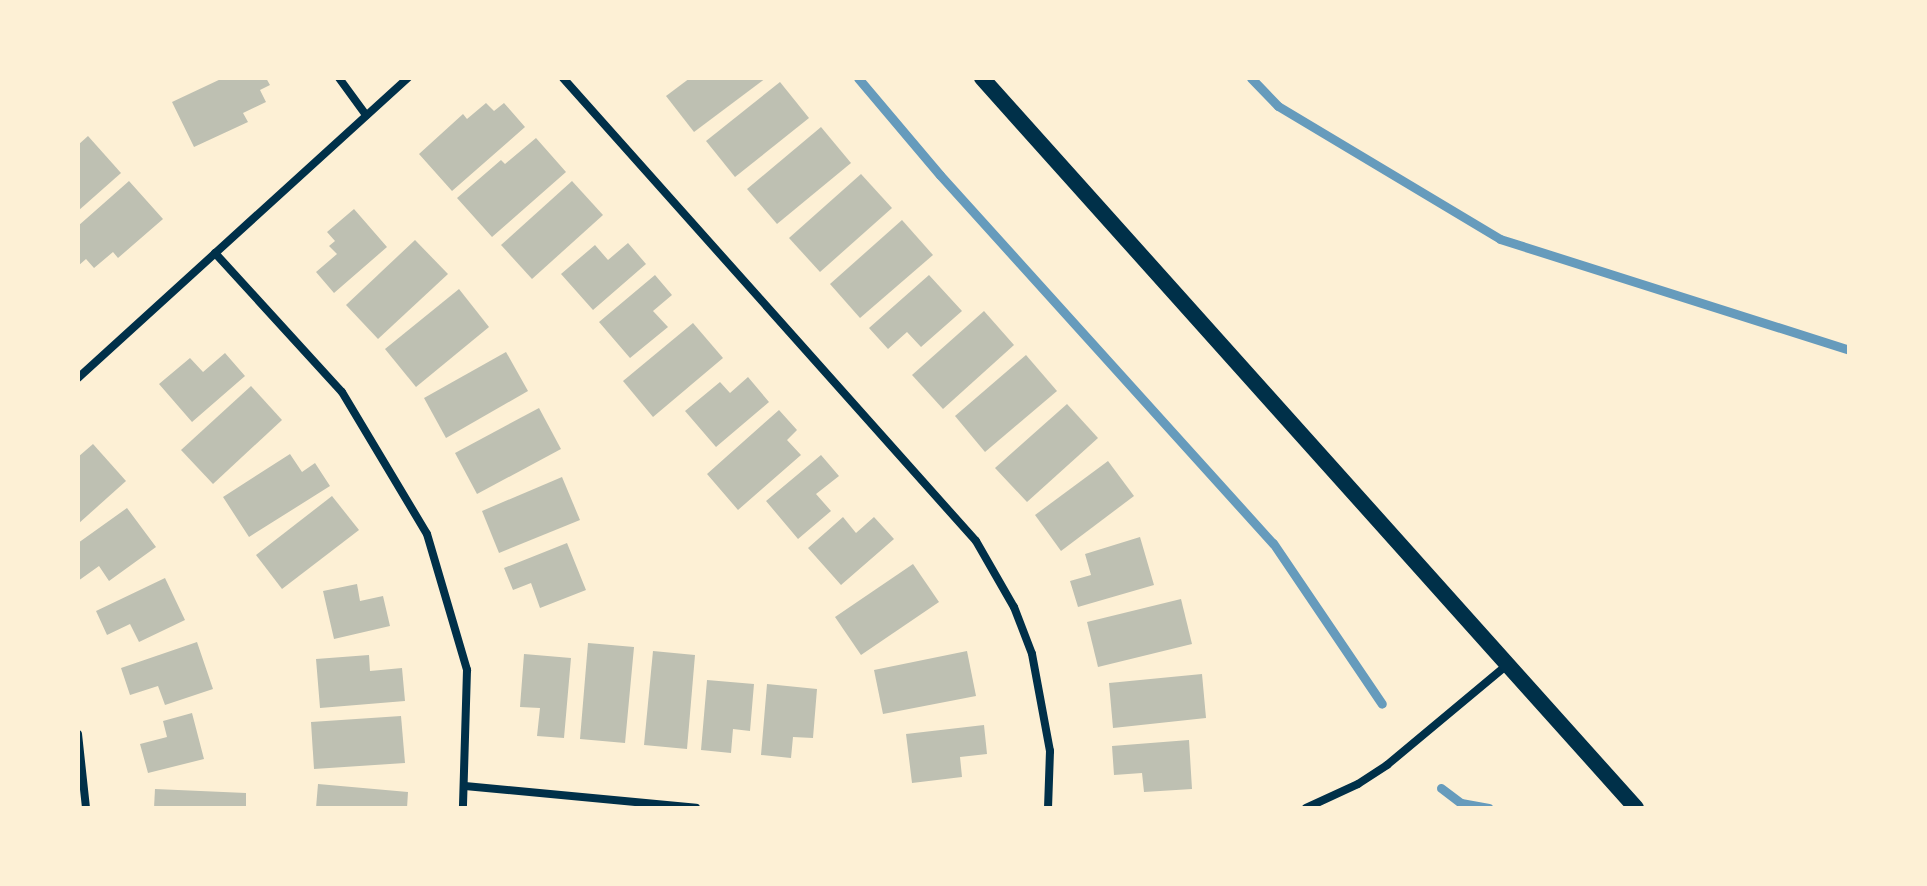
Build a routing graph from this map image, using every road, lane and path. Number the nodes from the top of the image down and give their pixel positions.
1 (339, 78) edge
2 (408, 78) edge
3 (563, 78) edge
4 (982, 78) edge
5 (366, 115) junction
6 (215, 253) junction
7 (80, 373) edge
8 (1507, 665) junction
9 (78, 734) edge
10 (465, 786) junction
11 (1317, 806) edge
12 (86, 808) edge
13 (463, 808) edge
14 (696, 808) edge
15 (1048, 808) edge
16 (1306, 808) edge
17 (1636, 808) edge

1 - 5 street
2 - 5 street
3 - 15 street
4 - 8 main road
5 - 6 street
6 - 7 street
6 - 10 street
8 - 11 street
8 - 17 main road
9 - 12 street
10 - 13 street
10 - 14 street
11 - 16 street

